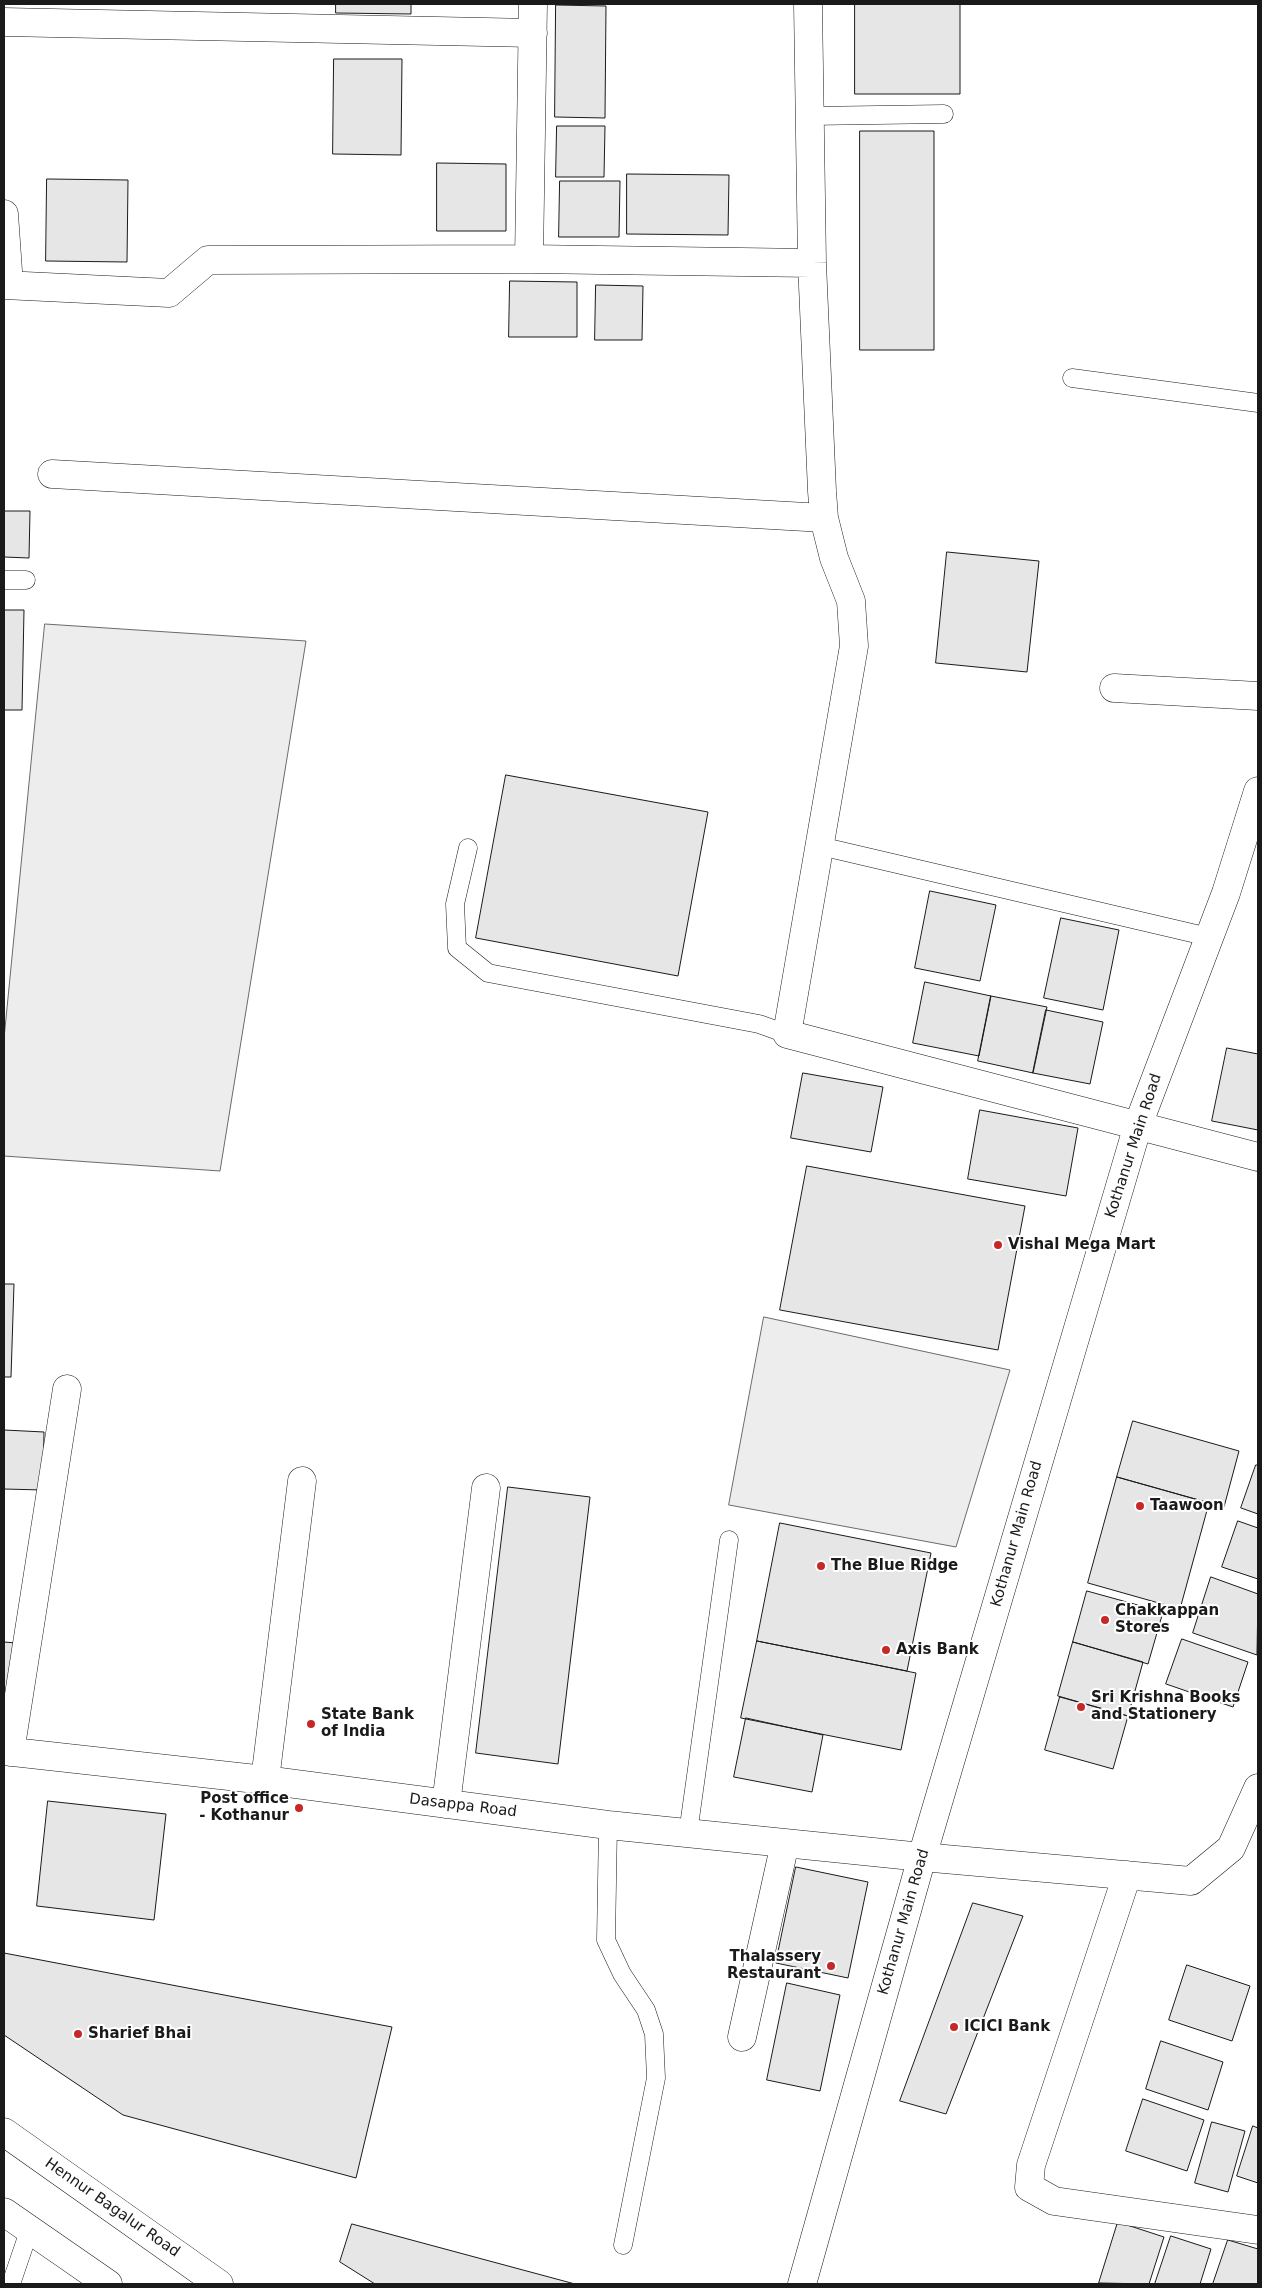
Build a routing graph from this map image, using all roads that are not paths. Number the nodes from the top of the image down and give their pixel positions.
1 (533, 4) edge
2 (808, 4) edge
3 (4, 22) edge
4 (533, 34) junction
5 (944, 114) dead end
6 (810, 116) junction
7 (4, 214) edge
8 (529, 259) junction
9 (812, 263) junction
10 (7, 285) edge
11 (1072, 378) dead end
12 (1258, 402) edge
13 (52, 474) dead end
14 (824, 518) junction
15 (4, 580) edge
16 (26, 580) dead end
17 (1114, 688) dead end
18 (1258, 696) edge
19 (1258, 791) edge
20 (820, 846) junction
21 (468, 848) dead end
22 (1209, 937) junction
23 (787, 1034) junction
24 (1138, 1125) junction
25 (1258, 1156) edge
26 (67, 1389) dead end
27 (302, 1481) dead end
28 (486, 1488) dead end
29 (729, 1540) dead end
30 (7, 1751) edge
31 (265, 1780) junction
32 (1258, 1788) edge
33 (446, 1804) junction
34 (608, 1825) junction
35 (688, 1833) junction
36 (785, 1843) junction
37 (922, 1857) junction
38 (1127, 1875) junction
39 (742, 2037) dead end
40 (4, 2132) edge
41 (4, 2212) edge
42 (1258, 2230) edge
43 (29, 2231) junction
44 (623, 2244) dead end
45 (11, 2284) edge
46 (108, 2284) edge
47 (220, 2284) edge
48 (802, 2284) edge

1 - 4 street
2 - 6 street
3 - 4 street
4 - 8 street
5 - 6 lane
6 - 9 street
7 - 10 street
8 - 9 street
8 - 10 street
9 - 14 street
11 - 12 lane
13 - 14 street
14 - 20 street
15 - 16 lane
17 - 18 street
19 - 22 street, Kothanur Main Road
20 - 22 lane
20 - 23 street
21 - 23 lane
22 - 24 street, Kothanur Main Road
23 - 24 street
24 - 25 street
24 - 37 street, Kothanur Main Road
26 - 30 street
27 - 31 street
28 - 33 street
29 - 35 lane
30 - 31 street, Dasappa Road
31 - 33 street, Dasappa Road
32 - 38 street, Dasappa Road
33 - 34 street, Dasappa Road
34 - 35 street, Dasappa Road
34 - 44 lane
35 - 36 street, Dasappa Road
36 - 37 street, Dasappa Road
36 - 39 street
37 - 38 street, Dasappa Road
37 - 48 street, Kothanur Main Road
38 - 42 street
40 - 47 street, Hennur Bagalur Road
41 - 43 street
43 - 45 lane
43 - 46 street

